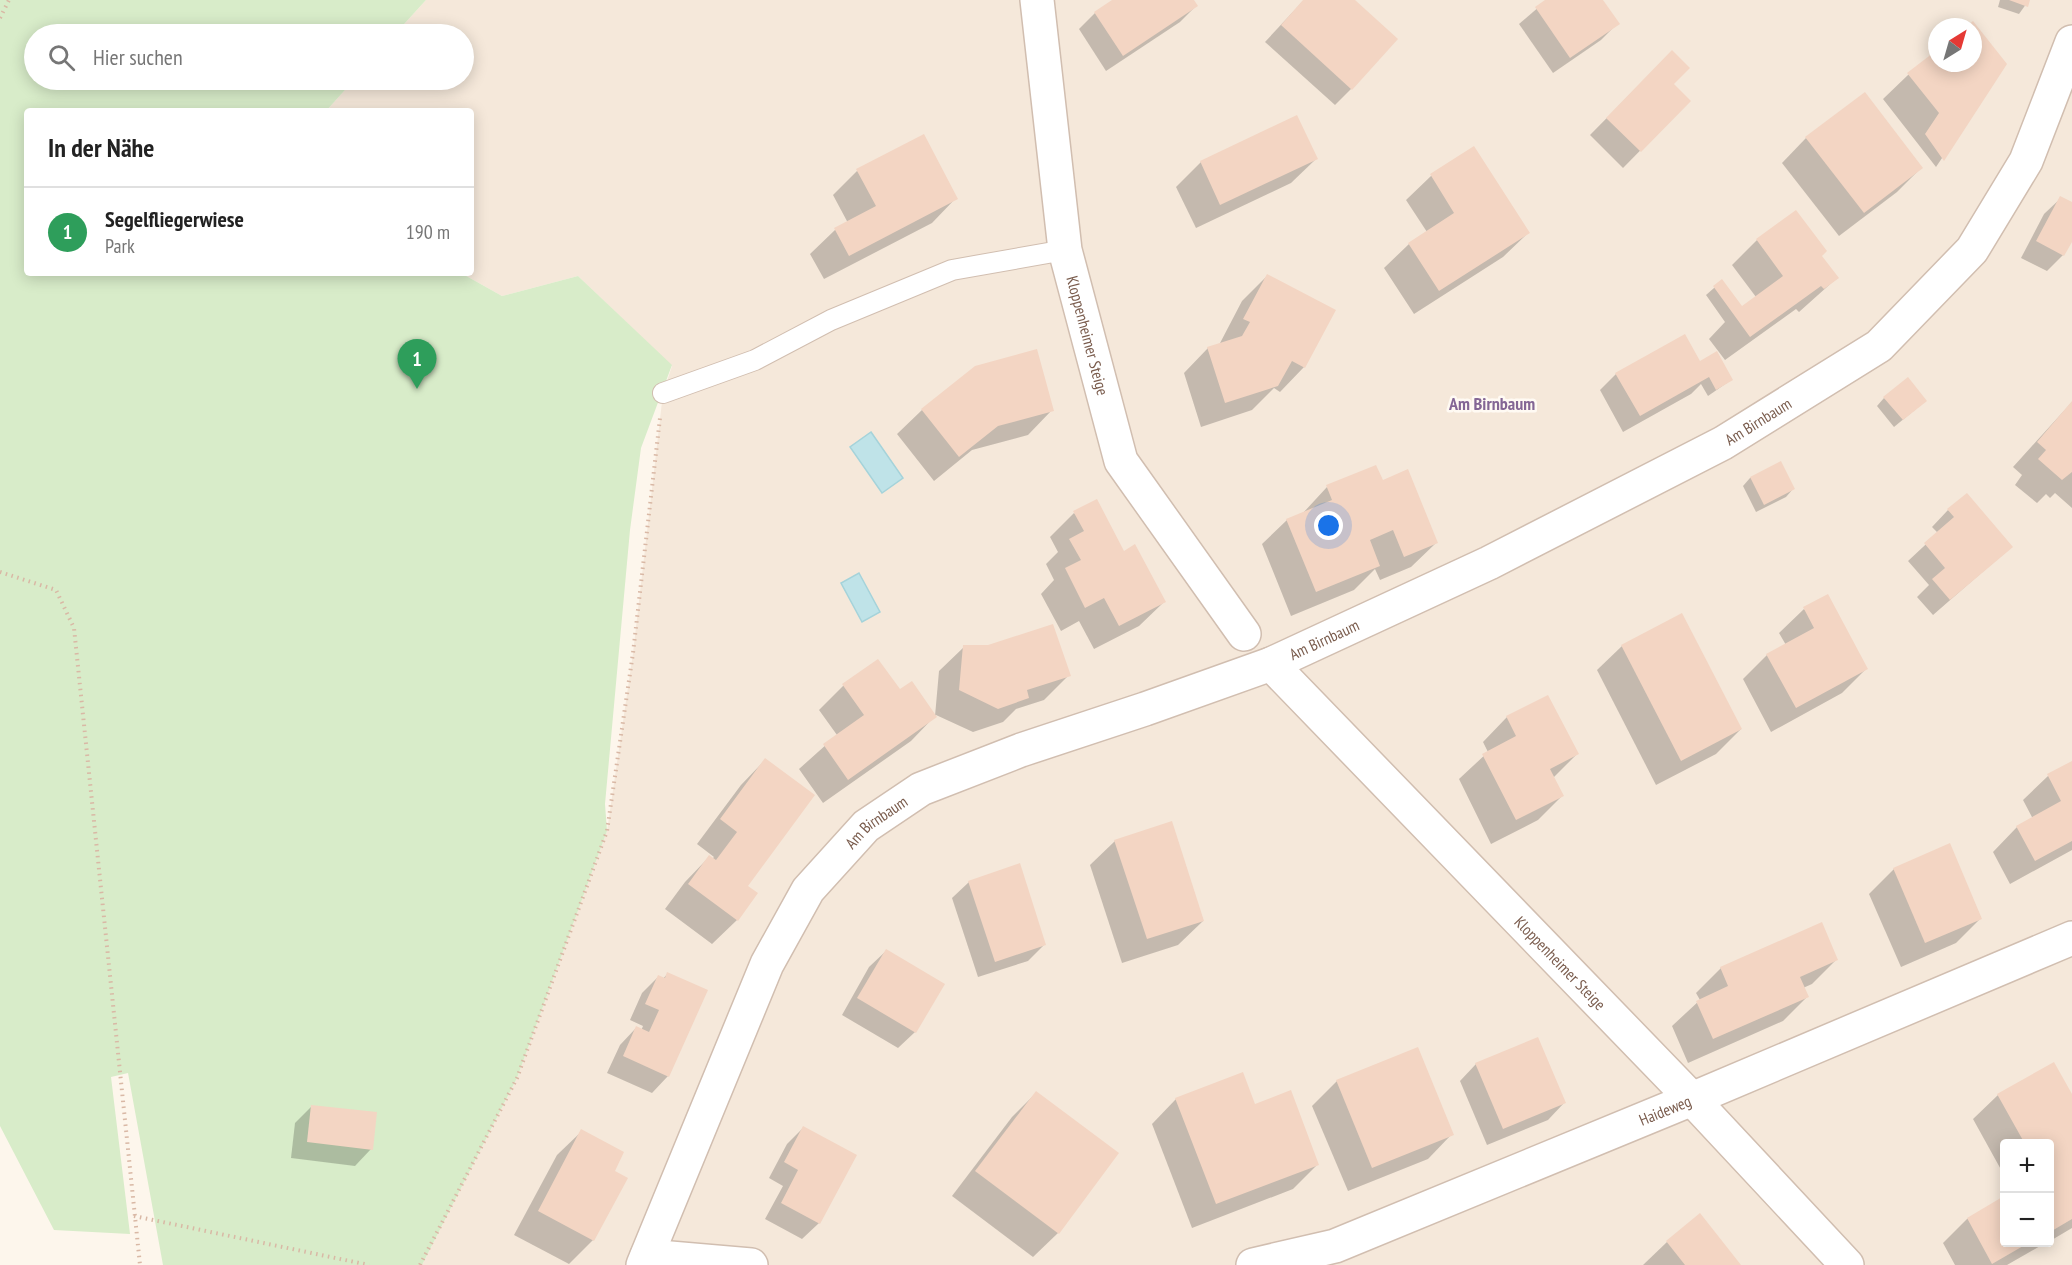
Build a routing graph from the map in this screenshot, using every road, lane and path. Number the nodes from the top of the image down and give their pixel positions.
1 (9, 0) edge
2 (1037, 0) edge
3 (0, 18) edge
4 (2072, 42) edge
5 (1065, 250) junction
6 (663, 393) joint
7 (0, 572) edge
8 (1244, 634) dead end
9 (1270, 664) junction
10 (2072, 938) edge
11 (1692, 1099) junction
12 (134, 1216) junction
13 (645, 1261) edge
14 (140, 1265) edge
15 (369, 1265) edge
16 (420, 1265) edge
17 (751, 1265) edge
18 (1253, 1265) edge
19 (1847, 1265) edge

1 - 3 path
2 - 5 street, Kloppenheimer Steige
4 - 9 street, Am Birnbaum
5 - 6 lane
5 - 8 street, Kloppenheimer Steige
6 - 16 path
7 - 12 path
9 - 11 street, Kloppenheimer Steige
9 - 13 street, Am Birnbaum
10 - 11 street, Haideweg
11 - 18 street, Haideweg
11 - 19 street, Kloppenheimer Steige
12 - 14 path
12 - 15 path
13 - 17 street

